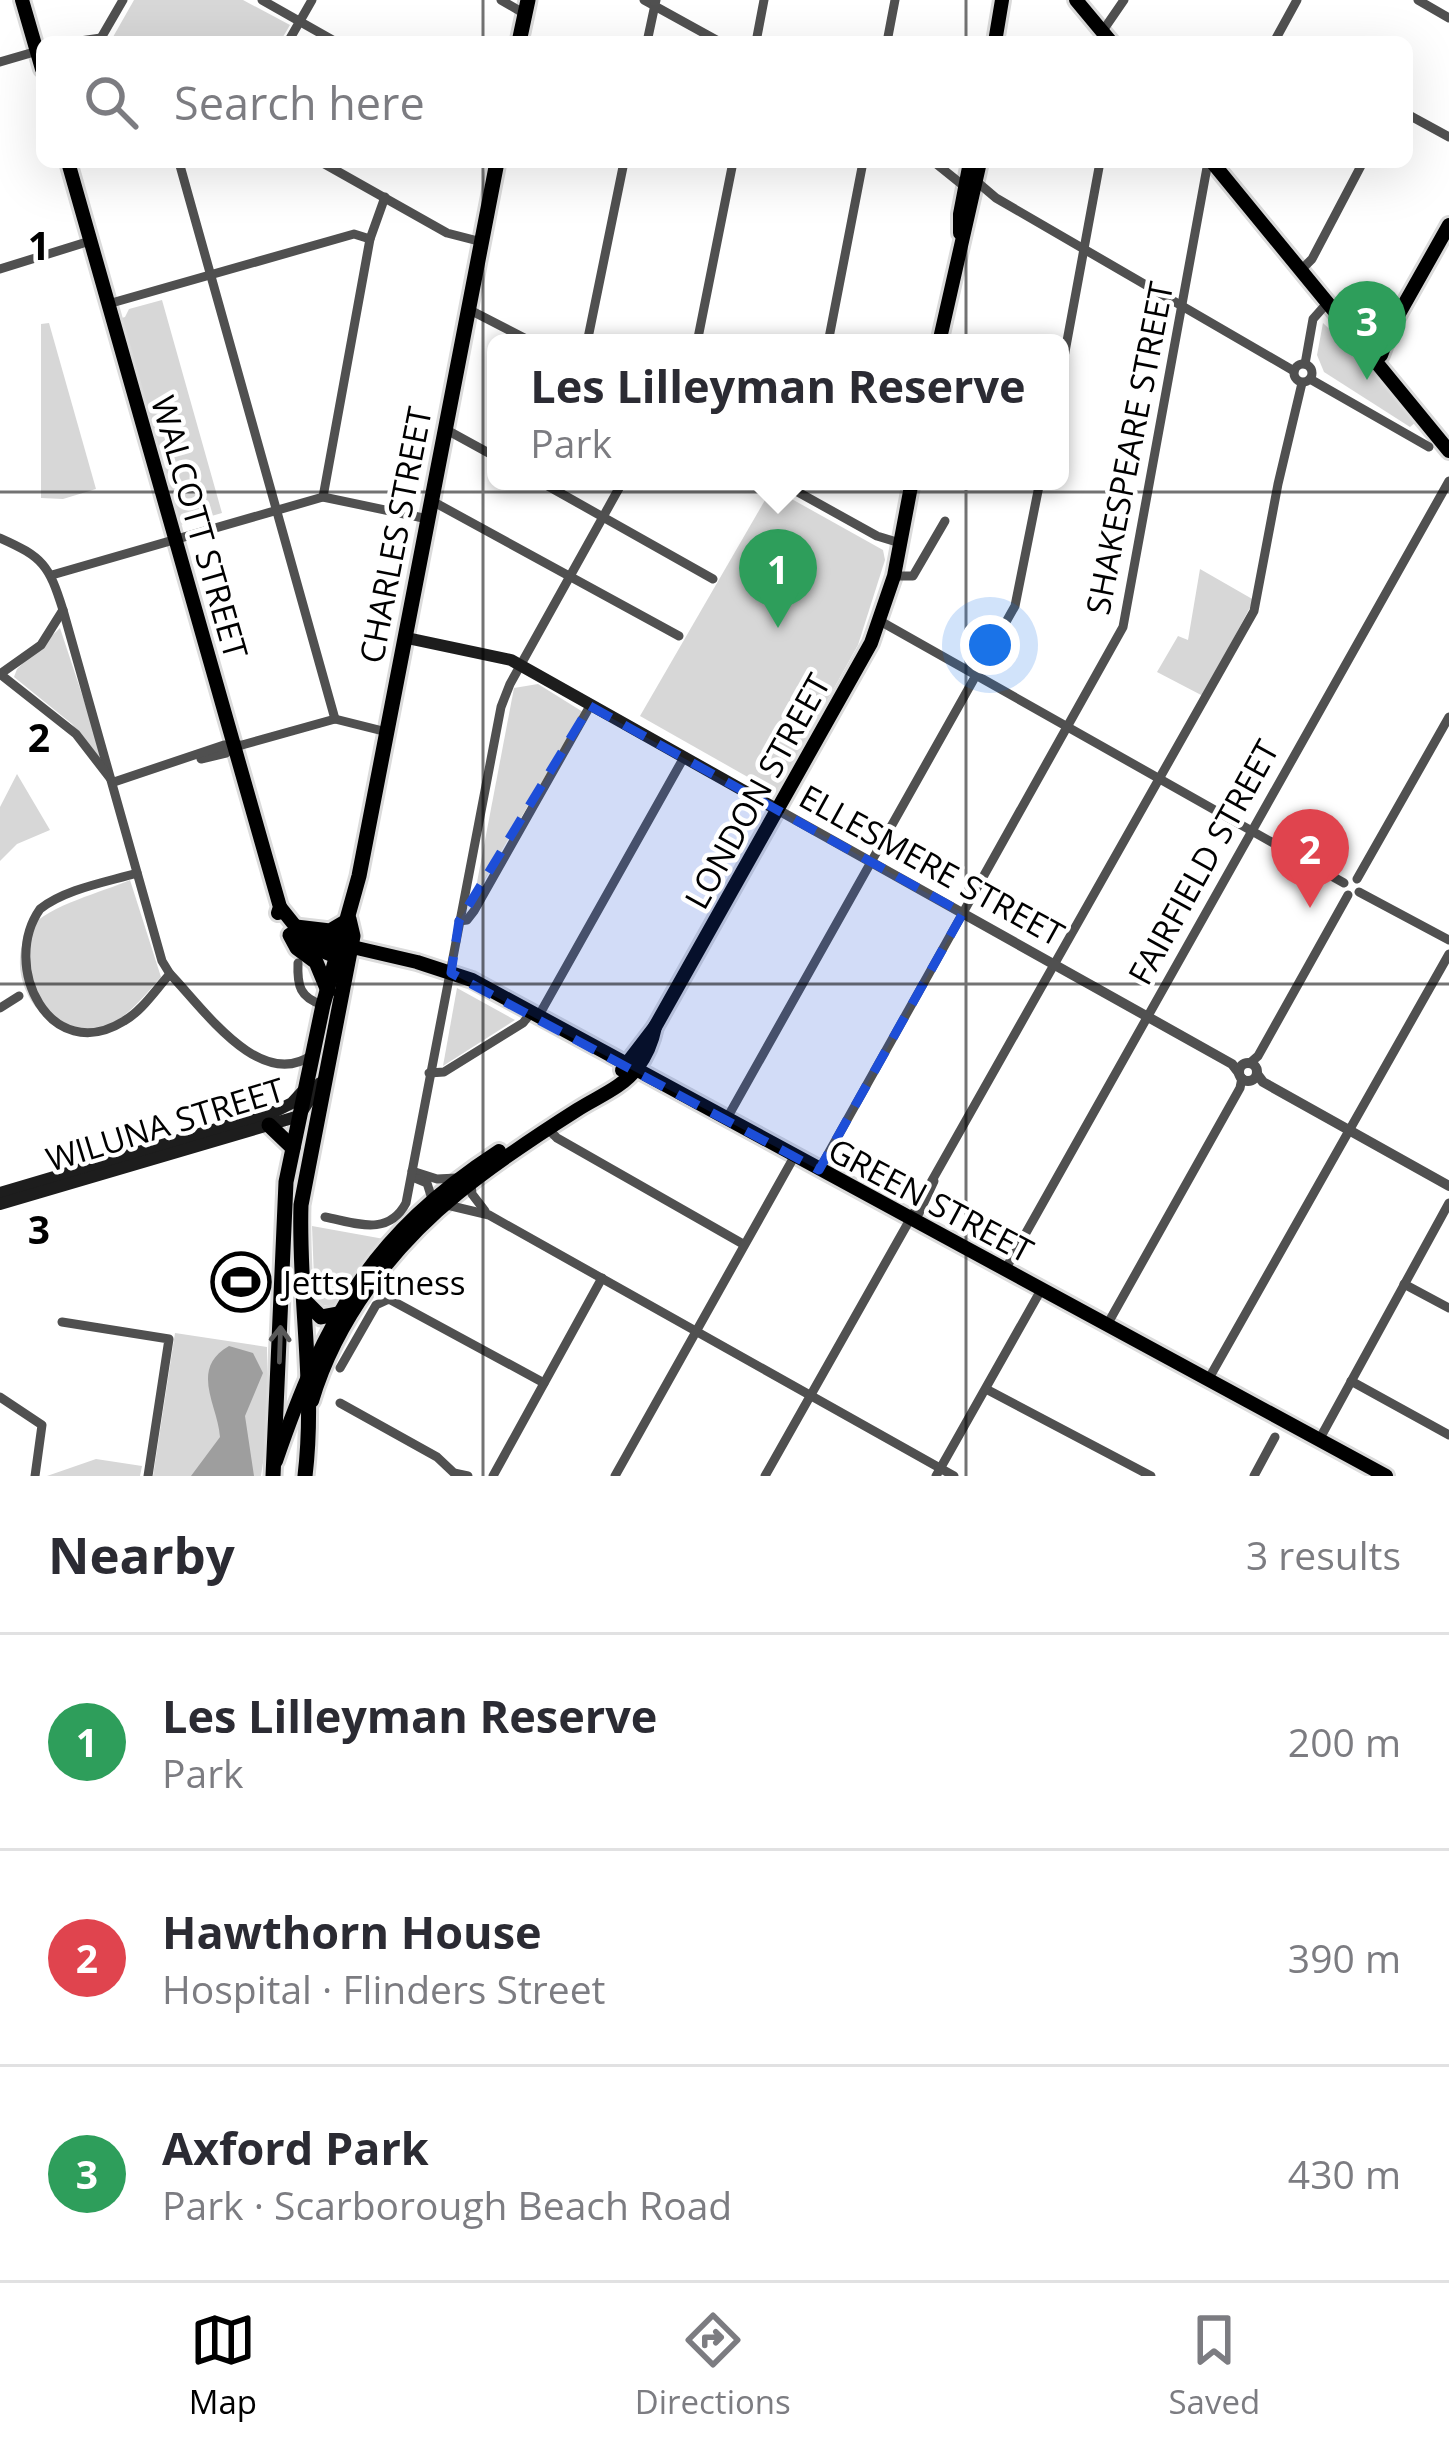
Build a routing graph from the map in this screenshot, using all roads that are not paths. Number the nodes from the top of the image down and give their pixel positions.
1 (22, 0) edge
2 (123, 0) edge
3 (262, 0) edge
4 (312, 0) edge
5 (501, 0) edge
6 (764, 0) edge
7 (895, 0) edge
8 (1002, 0) edge
9 (1076, 0) edge
10 (1124, 0) edge
11 (1297, 0) edge
12 (1418, 0) edge
13 (652, 2) edge
14 (526, 7) edge
15 (1449, 18) edge
16 (300, 21) junction
17 (107, 36) edge
18 (292, 36) edge
19 (326, 36) edge
20 (648, 36) edge
21 (710, 36) edge
22 (757, 36) edge
23 (888, 36) edge
24 (996, 36) edge
25 (1106, 36) edge
26 (1107, 36) edge
27 (1279, 36) edge
28 (36, 40) edge
29 (36, 52) edge
30 (0, 62) edge
31 (1413, 116) edge
32 (1449, 137) edge
33 (70, 168) edge
34 (181, 168) edge
35 (332, 168) edge
36 (495, 168) edge
37 (623, 168) edge
38 (732, 168) edge
39 (862, 168) edge
40 (1099, 168) edge
41 (1209, 168) edge
42 (1215, 168) edge
43 (1360, 168) edge
44 (972, 176) edge
45 (385, 197) junction
46 (1449, 225) edge
47 (370, 238) junction
48 (90, 241) junction
49 (482, 242) junction
50 (1085, 247) junction
51 (1302, 268) junction
52 (0, 269) edge
53 (212, 277) junction
54 (108, 304) junction
55 (1185, 306) junction
56 (1334, 307) junction
57 (468, 309) junction
58 (517, 334) edge
59 (588, 334) edge
60 (699, 334) edge
61 (830, 334) edge
62 (941, 334) edge
63 (1069, 334) edge
64 (1374, 354) junction
65 (1299, 368) junction
66 (1306, 381) junction
67 (446, 429) junction
68 (1449, 438) edge
69 (1430, 447) dead end
70 (487, 452) edge
71 (1449, 452) edge
72 (1449, 481) edge
73 (555, 490) edge
74 (618, 490) edge
75 (804, 490) edge
76 (910, 490) edge
77 (1038, 490) edge
78 (323, 497) junction
79 (432, 501) junction
80 (278, 510) junction
81 (604, 517) junction
82 (428, 520) junction
83 (945, 521) dead end
84 (0, 538) edge
85 (174, 538) junction
86 (900, 542) junction
87 (52, 575) junction
88 (570, 576) junction
89 (894, 576) junction
90 (712, 578) dead end
91 (63, 610) junction
92 (880, 621) junction
93 (679, 636) dead end
94 (407, 638) junction
95 (520, 666) junction
96 (0, 674) edge
97 (977, 674) junction
98 (590, 706) junction
99 (1449, 717) edge
100 (335, 719) junction
101 (1068, 727) junction
102 (386, 732) junction
103 (234, 746) junction
104 (683, 759) junction
105 (1160, 778) junction
106 (114, 782) junction
107 (778, 810) junction
108 (1251, 831) junction
109 (872, 862) junction
110 (137, 873) junction
111 (1351, 890) junction
112 (963, 913) junction
113 (349, 919) junction
114 (459, 921) junction
115 (293, 931) junction
116 (1449, 940) edge
117 (14, 953) dead end
118 (343, 953) junction
119 (1449, 954) edge
120 (298, 963) dead end
121 (1055, 964) junction
122 (451, 973) junction
123 (170, 974) junction
124 (326, 998) junction
125 (0, 1008) edge
126 (535, 1015) junction
127 (1147, 1017) junction
128 (307, 1058) junction
129 (632, 1066) junction
130 (325, 1070) junction
131 (429, 1073) junction
132 (1249, 1073) junction
133 (304, 1090) junction
134 (299, 1116) junction
135 (726, 1120) junction
136 (269, 1125) junction
137 (547, 1127) junction
138 (1348, 1130) junction
139 (177, 1144) junction
140 (292, 1148) junction
141 (794, 1157) junction
142 (819, 1170) junction
143 (412, 1174) junction
144 (464, 1181) junction
145 (1449, 1186) edge
146 (0, 1193) edge
147 (440, 1201) junction
148 (1449, 1203) edge
149 (0, 1204) edge
150 (477, 1204) junction
151 (489, 1215) junction
152 (325, 1217) dead end
153 (910, 1220) junction
154 (743, 1244) junction
155 (1005, 1270) junction
156 (602, 1278) junction
157 (1404, 1284) junction
158 (1041, 1290) junction
159 (303, 1299) junction
160 (1449, 1308) edge
161 (337, 1314) junction
162 (62, 1322) dead end
163 (1107, 1325) junction
164 (696, 1331) junction
165 (340, 1368) dead end
166 (309, 1370) junction
167 (1208, 1380) junction
168 (1351, 1382) junction
169 (544, 1383) junction
170 (986, 1389) junction
171 (812, 1396) junction
172 (0, 1397) edge
173 (340, 1403) dead end
174 (309, 1412) junction
175 (1449, 1435) edge
176 (1275, 1437) dead end
177 (1319, 1440) junction
178 (274, 1470) edge
179 (939, 1472) edge
180 (452, 1475) edge
181 (35, 1476) edge
182 (148, 1476) edge
183 (305, 1476) edge
184 (468, 1476) edge
185 (493, 1476) edge
186 (615, 1476) edge
187 (765, 1476) edge
188 (954, 1476) edge
189 (1151, 1476) edge
190 (1254, 1476) edge
191 (1386, 1476) edge

1 - 28 main road
2 - 17 street
3 - 16 street
4 - 16 street
5 - 14 street
6 - 22 street
7 - 23 street
8 - 24 main road
9 - 25 main road
10 - 26 street
11 - 27 street
12 - 15 street
13 - 20 street
13 - 21 street
16 - 18 street
16 - 19 street
29 - 30 street
31 - 32 street
33 - 48 main road, WALCOTT STREET
34 - 53 street
35 - 45 street
36 - 49 highway, CHARLES STREET
37 - 59 street
38 - 60 street
39 - 61 street
40 - 50 street
41 - 55 street, SHAKESPEARE STREET
42 - 51 main road
43 - 51 street
44 - 50 street
44 - 62 main road
45 - 47 street
45 - 49 street
46 - 64 main road
47 - 53 street
47 - 78 street
48 - 52 street
48 - 54 main road, WALCOTT STREET
49 - 57 highway, CHARLES STREET
50 - 55 street
50 - 63 street
51 - 56 main road
53 - 54 street
53 - 80 street
54 - 85 main road, WALCOTT STREET
55 - 65 street
55 - 101 street, SHAKESPEARE STREET
56 - 64 main road
56 - 65 street
57 - 58 street
57 - 67 highway, CHARLES STREET
64 - 68 main road
64 - 71 main road
65 - 66 street
66 - 69 street
66 - 105 street
67 - 70 street
67 - 79 highway, CHARLES STREET
72 - 108 street, FAIRFIELD STREET
73 - 81 street
74 - 81 street
75 - 86 street
76 - 86 main road, LONDON STREET
77 - 97 street
78 - 80 street
78 - 82 street
79 - 82 highway, CHARLES STREET
79 - 88 street
80 - 85 street
80 - 100 street
81 - 88 street
81 - 90 street
82 - 94 highway, CHARLES STREET
83 - 89 street
84 - 87 street
85 - 87 street
85 - 103 main road, WALCOTT STREET
86 - 89 main road, LONDON STREET
87 - 91 street
88 - 93 street
88 - 95 street
89 - 92 main road, LONDON STREET
91 - 96 street
91 - 106 street
92 - 97 street
92 - 107 main road, LONDON STREET
94 - 95 main road, ELLESMERE STREET
94 - 102 highway, CHARLES STREET
95 - 98 main road, ELLESMERE STREET
95 - 114 street
96 - 106 street
97 - 101 street
97 - 109 street
98 - 104 main road, ELLESMERE STREET
98 - 114 street
99 - 111 street
100 - 102 street
100 - 103 street
101 - 105 street
101 - 112 street, SHAKESPEARE STREET
102 - 113 highway, CHARLES STREET
103 - 106 street
103 - 115 main road, WALCOTT STREET
104 - 107 main road, ELLESMERE STREET
104 - 126 street
105 - 108 street
105 - 121 street
106 - 110 street
107 - 109 street, ELLESMERE STREET
107 - 129 main road, LONDON STREET
108 - 111 street
108 - 127 street, FAIRFIELD STREET
109 - 112 street, ELLESMERE STREET
109 - 135 street
110 - 117 street
110 - 123 street
111 - 116 street
111 - 132 street
112 - 121 street, ELLESMERE STREET
112 - 142 street, SHAKESPEARE STREET
113 - 115 highway
113 - 118 highway, CHARLES STREET
114 - 122 street
115 - 118 main road
115 - 124 highway
118 - 122 main road, GREEN STREET
118 - 124 highway, CHARLES STREET
118 - 130 highway, CHARLES STREET
119 - 138 street
120 - 124 street
121 - 127 street, ELLESMERE STREET
121 - 153 street
122 - 126 main road, GREEN STREET
122 - 131 street
123 - 125 street
123 - 128 street
124 - 128 highway, CHARLES STREET
126 - 129 main road, GREEN STREET
126 - 131 street
127 - 132 street, ELLESMERE STREET
127 - 155 street, FAIRFIELD STREET
128 - 133 highway, CHARLES STREET
129 - 135 main road, GREEN STREET
129 - 137 main road
130 - 134 main road, WILUNA STREET
130 - 159 highway, CHARLES STREET
131 - 143 street
132 - 138 street, ELLESMERE STREET
132 - 163 street
133 - 134 highway, CHARLES STREET
133 - 139 main road, WILUNA STREET
134 - 136 main road, WILUNA STREET
134 - 140 highway, CHARLES STREET
135 - 141 main road, GREEN STREET
136 - 139 main road, WILUNA STREET
136 - 140 highway
137 - 144 main road
137 - 154 street
138 - 145 street, ELLESMERE STREET
138 - 167 street
139 - 146 main road, WILUNA STREET
139 - 149 main road, WILUNA STREET
178 -> 140 highway, CHARLES STREET
141 - 142 main road, GREEN STREET
141 - 154 street
142 - 153 main road, GREEN STREET
143 - 144 street
143 - 147 street
143 - 152 street
144 - 147 main road
144 - 147 main road
144 - 150 street
147 - 150 street
147 - 151 street
147 - 161 main road
147 - 174 main road
148 - 157 street
150 - 151 street
151 - 156 street
153 - 155 main road, GREEN STREET
153 - 171 street
154 - 164 street
155 - 158 main road, GREEN STREET
156 - 164 street
156 - 169 street
157 - 160 street
157 - 168 street
158 - 163 main road, GREEN STREET
158 - 170 street
159 - 161 highway
159 - 166 highway, CHARLES STREET
161 - 166 main road
162 - 182 street
163 - 167 main road, GREEN STREET
164 - 171 street
164 - 186 street
165 - 169 street
166 - 174 highway, CHARLES STREET
166 - 178 main road
167 - 177 main road, GREEN STREET
168 - 175 street
168 - 177 street
169 - 185 street
170 - 179 street
170 - 189 street
171 - 179 street
171 - 187 street
172 - 181 street
173 - 180 street
174 - 183 highway, CHARLES STREET
176 - 190 street
177 - 191 main road, GREEN STREET
179 - 188 street
180 - 184 street

